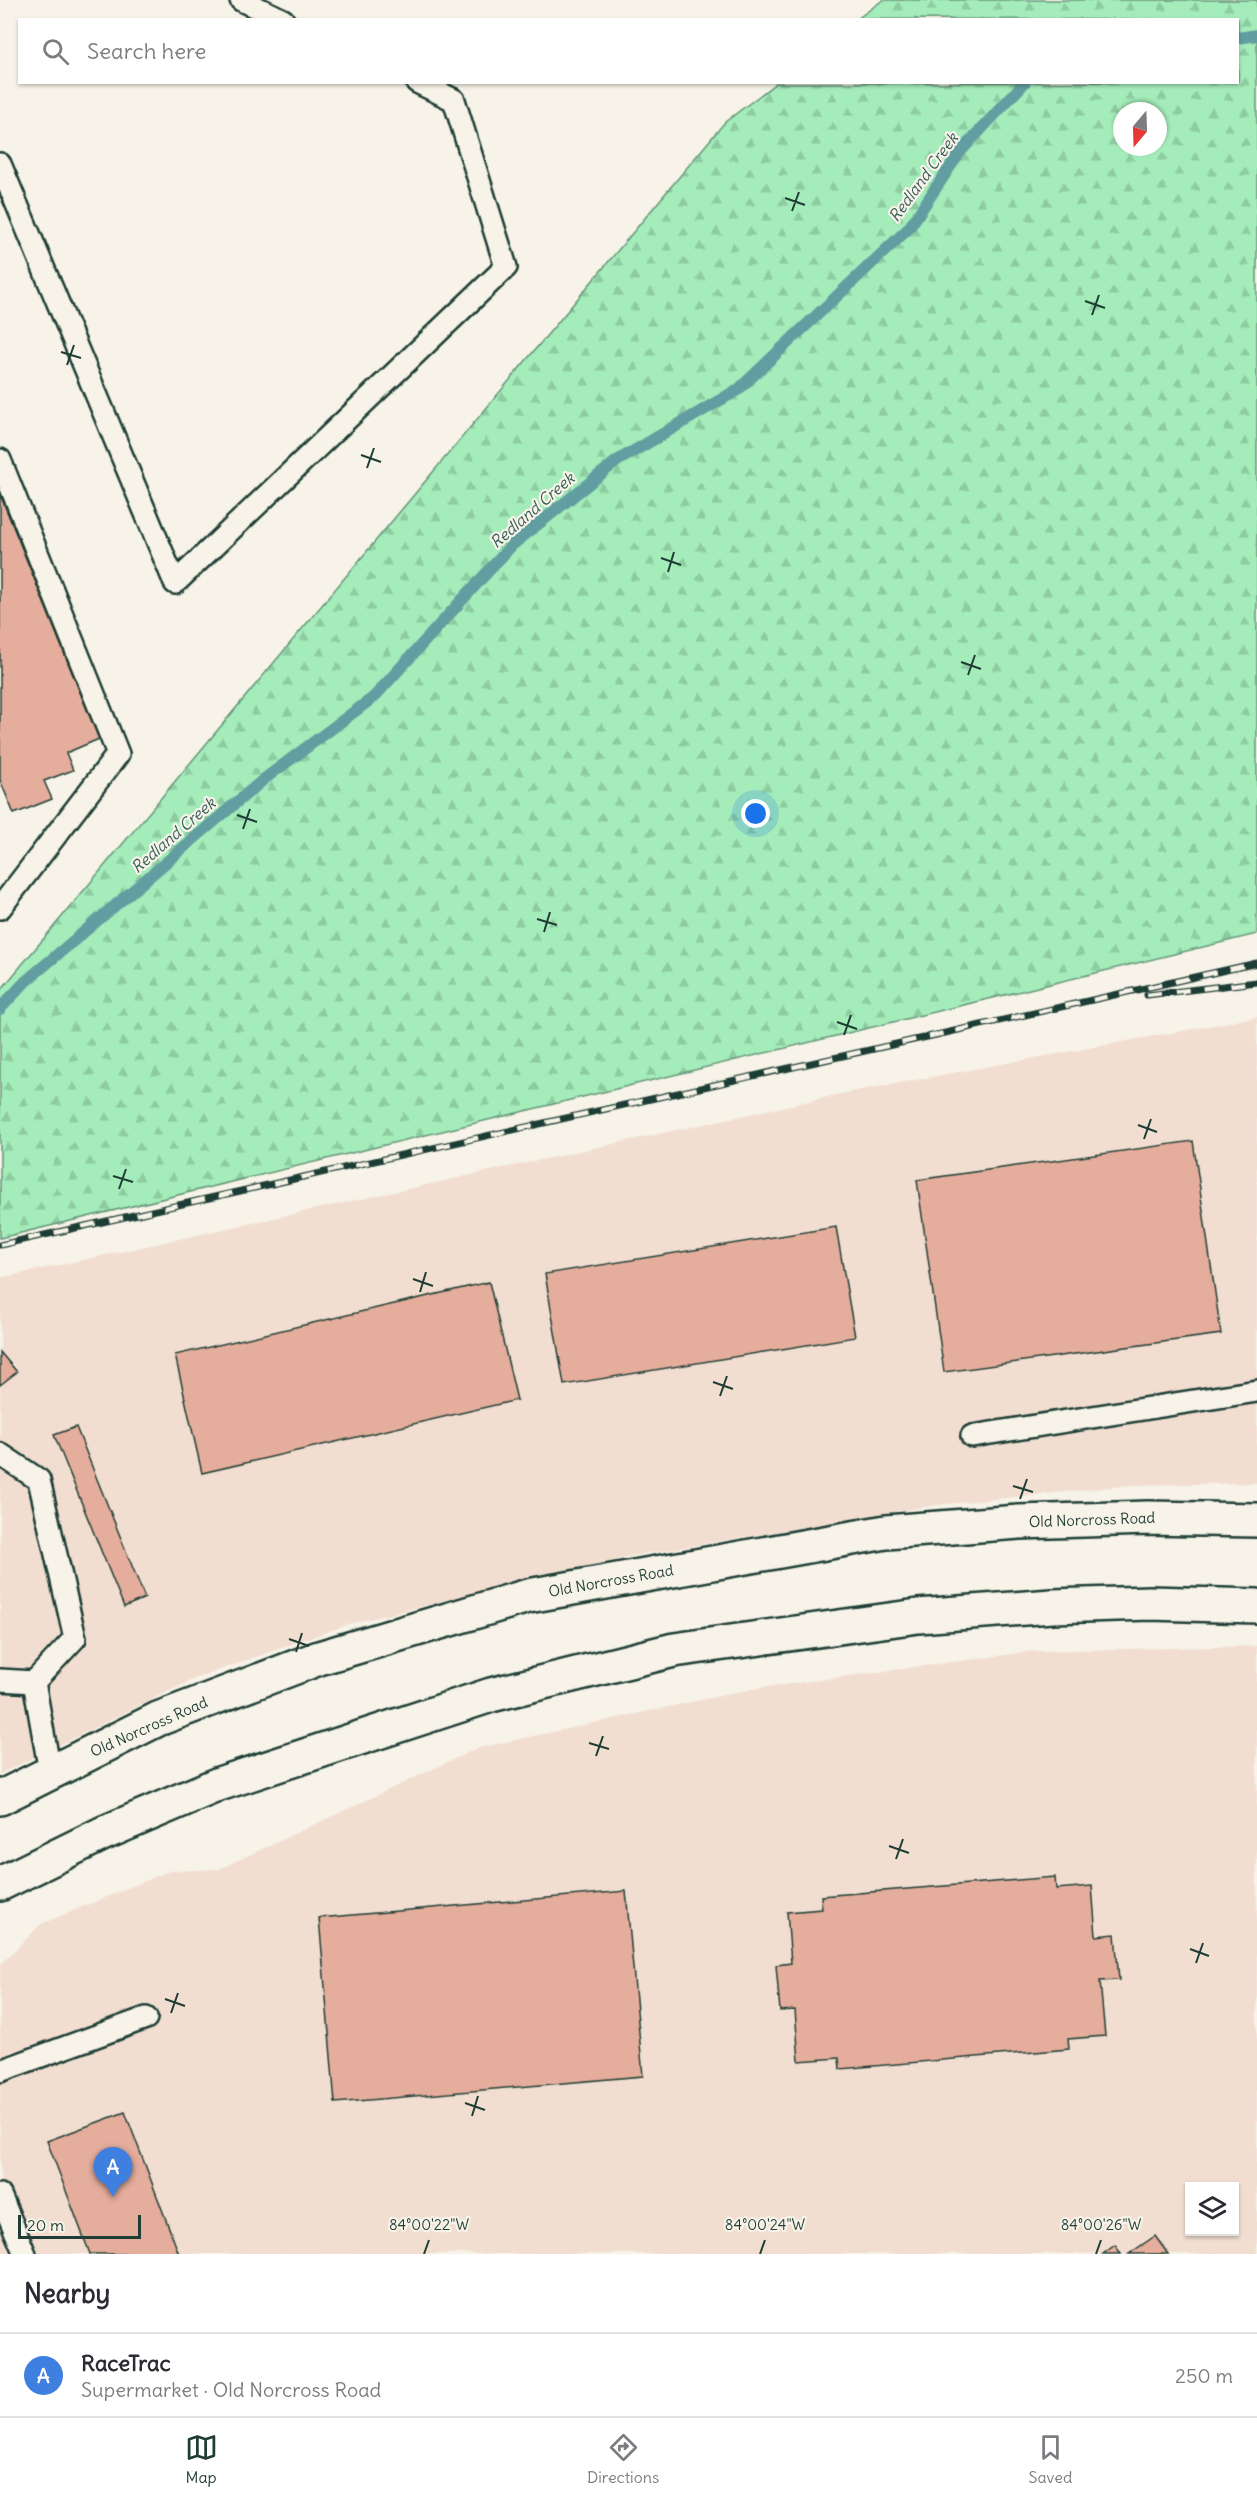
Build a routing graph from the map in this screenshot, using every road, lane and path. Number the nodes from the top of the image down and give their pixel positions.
1 (241, 0) edge
2 (279, 18) edge
3 (421, 84) edge
4 (0, 164) edge
5 (0, 460) edge
6 (0, 908) edge
7 (1257, 1390) edge
8 (972, 1436) dead end
9 (0, 1454) edge
10 (1257, 1520) edge
11 (1257, 1606) edge
12 (0, 1680) edge
13 (34, 1682) junction
14 (50, 1772) junction
15 (0, 1798) edge
16 (0, 1884) edge
17 (146, 2018) dead end
18 (0, 2072) edge
19 (0, 2195) edge
20 (25, 2254) edge

1 - 2 lane
3 - 4 lane
5 - 6 lane
7 - 8 lane
9 - 13 lane
10 - 14 main road, Old Norcross Road
11 - 16 main road
12 - 13 lane
13 - 14 lane
14 - 15 main road, Old Norcross Road
17 - 18 lane
19 - 20 lane

